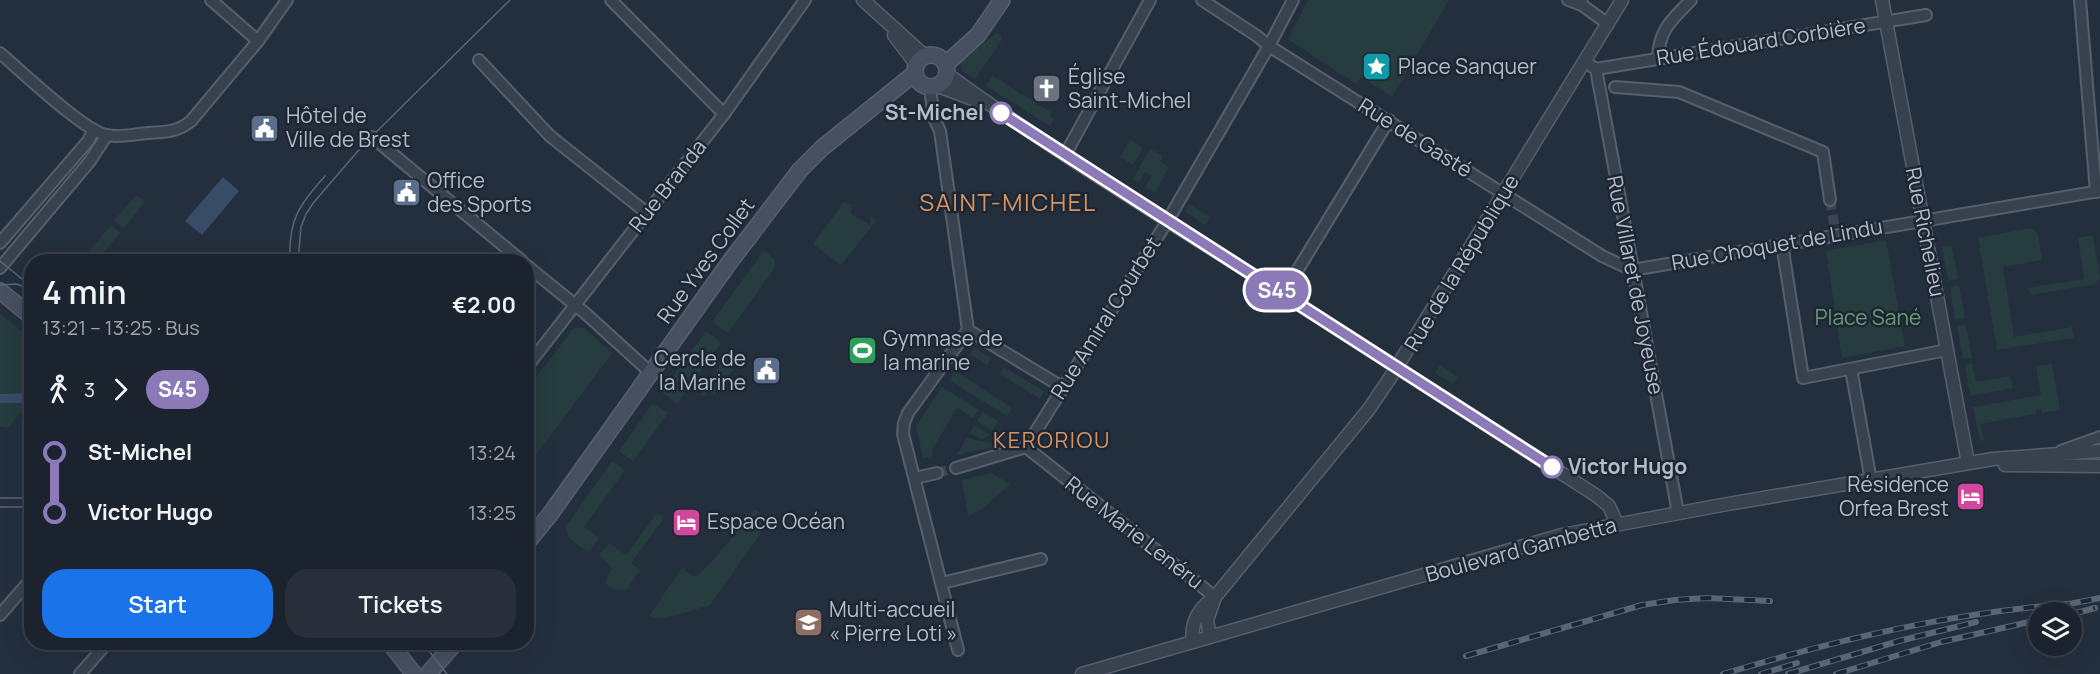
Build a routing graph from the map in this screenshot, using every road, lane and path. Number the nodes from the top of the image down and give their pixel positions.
1 (211, 0) edge
2 (287, 0) edge
3 (611, 0) edge
4 (805, 0) edge
5 (863, 0) edge
6 (1002, 0) edge
7 (1149, 0) edge
8 (1202, 0) edge
9 (1293, 0) edge
10 (1569, 0) edge
11 (1622, 0) edge
12 (1691, 0) edge
13 (1882, 0) edge
14 (2080, 0) edge
15 (1582, 3) edge
16 (1926, 15) dead end
17 (1886, 21) junction
18 (1608, 24) junction
19 (258, 41) junction
20 (1269, 46) junction
21 (0, 53) edge
22 (1658, 59) junction
23 (478, 60) dead end
24 (1591, 65) junction
25 (931, 72) junction
26 (1615, 87) dead end
27 (724, 114) junction
28 (1389, 120) junction
29 (94, 130) junction
30 (107, 135) junction
31 (372, 136) dead end
32 (1065, 155) junction
33 (2098, 191) edge
34 (1504, 194) junction
35 (1830, 200) tunnel mouth
36 (647, 213) junction
37 (1168, 220) junction
38 (1923, 220) junction
39 (0, 243) edge
40 (1782, 244) junction
41 (514, 254) edge
42 (0, 268) edge
43 (1632, 270) junction
44 (534, 272) edge
45 (0, 291) edge
46 (1283, 294) junction
47 (576, 306) junction
48 (24, 310) edge
49 (968, 330) junction
50 (1947, 350) junction
51 (534, 358) edge
52 (1398, 367) junction
53 (1851, 369) junction
54 (651, 373) junction
55 (1062, 387) junction
56 (2100, 437) edge
57 (1026, 447) junction
58 (2100, 451) edge
59 (2056, 453) junction
60 (1968, 463) junction
61 (2100, 466) edge
62 (956, 468) tunnel mouth
63 (937, 473) tunnel mouth
64 (915, 478) junction
65 (1871, 481) junction
66 (1678, 513) junction
67 (1617, 524) junction
68 (534, 533) edge
69 (1041, 559) dead end
70 (942, 583) junction
71 (24, 587) edge
72 (1215, 597) junction
73 (0, 615) edge
74 (1210, 637) junction
75 (1193, 642) junction
76 (101, 650) edge
77 (395, 650) edge
78 (449, 650) edge
79 (958, 650) dead end
80 (80, 674) edge
81 (414, 674) edge
82 (428, 674) edge
83 (1082, 674) edge

1 - 19 street
2 - 19 street
3 - 27 street
4 - 27 street, Rue Branda
5 - 25 street
6 - 25 main road, Rue Yves Collet
7 - 32 street
8 - 20 street, Rue de Gasté
9 - 20 street, Rue Amiral Courbet
10 - 15 street
11 - 18 street, Rue de la République
12 - 22 street
13 - 17 street, Rue Richelieu
14 - 33 street
15 - 18 street
16 - 17 street, Rue Édouard Corbière
17 - 22 street, Rue Édouard Corbière
17 - 38 street, Rue Richelieu
18 - 24 street, Rue de la République
19 - 30 street
20 - 28 street, Rue de Gasté
20 - 37 street, Rue Amiral Courbet
21 - 29 street
22 - 24 street, Rue Édouard Corbière
23 - 36 street
24 - 34 street, Rue de la République
24 - 43 street, Rue Villaret de Joyeuse
25 - 32 street
25 - 49 street
25 - 54 main road, Rue Yves Collet
26 - 35 street
27 - 36 street, Rue Branda
28 - 34 street, Rue de Gasté
28 - 46 street
29 - 30 street
29 - 39 street
30 - 42 street
31 - 41 street
32 - 37 street
33 - 38 street, Rue Choquet de Lindu
34 - 43 street, Rue de Gasté
34 - 52 street, Rue de la République
36 - 47 street, Rue Branda
37 - 46 street
37 - 55 street, Rue Amiral Courbet
38 - 40 street, Rue Choquet de Lindu
38 - 50 street, Rue Richelieu
40 - 43 street, Rue Choquet de Lindu
40 - 53 street
43 - 66 street, Rue Villaret de Joyeuse
44 - 47 street
45 - 48 main road
46 - 52 street
47 - 51 street, Rue Branda
47 - 54 street
49 - 55 street
49 - 64 street
50 - 53 street
50 - 60 street, Rue Richelieu
52 - 67 street
52 - 72 street, Rue de la République
53 - 65 street
54 - 68 main road, Rue Yves Collet
55 - 57 street, Rue Amiral Courbet
56 - 59 street
57 - 62 street
57 - 72 street, Rue Marie Lenéru
58 - 59 street, Boulevard Gambetta
59 - 60 street, Boulevard Gambetta
60 - 61 street, Boulevard Gambetta
60 - 65 street, Boulevard Gambetta
63 - 64 street
64 - 70 street
65 - 66 street, Boulevard Gambetta
66 - 67 street, Boulevard Gambetta
67 - 74 street, Boulevard Gambetta
69 - 70 street
70 - 79 street
71 - 73 street
72 - 74 street, Rue de la République
72 - 75 street, Rue de la République
74 - 75 street, Boulevard Gambetta
75 - 83 street, Boulevard Gambetta
76 - 80 street
77 - 81 main road
78 - 82 main road

